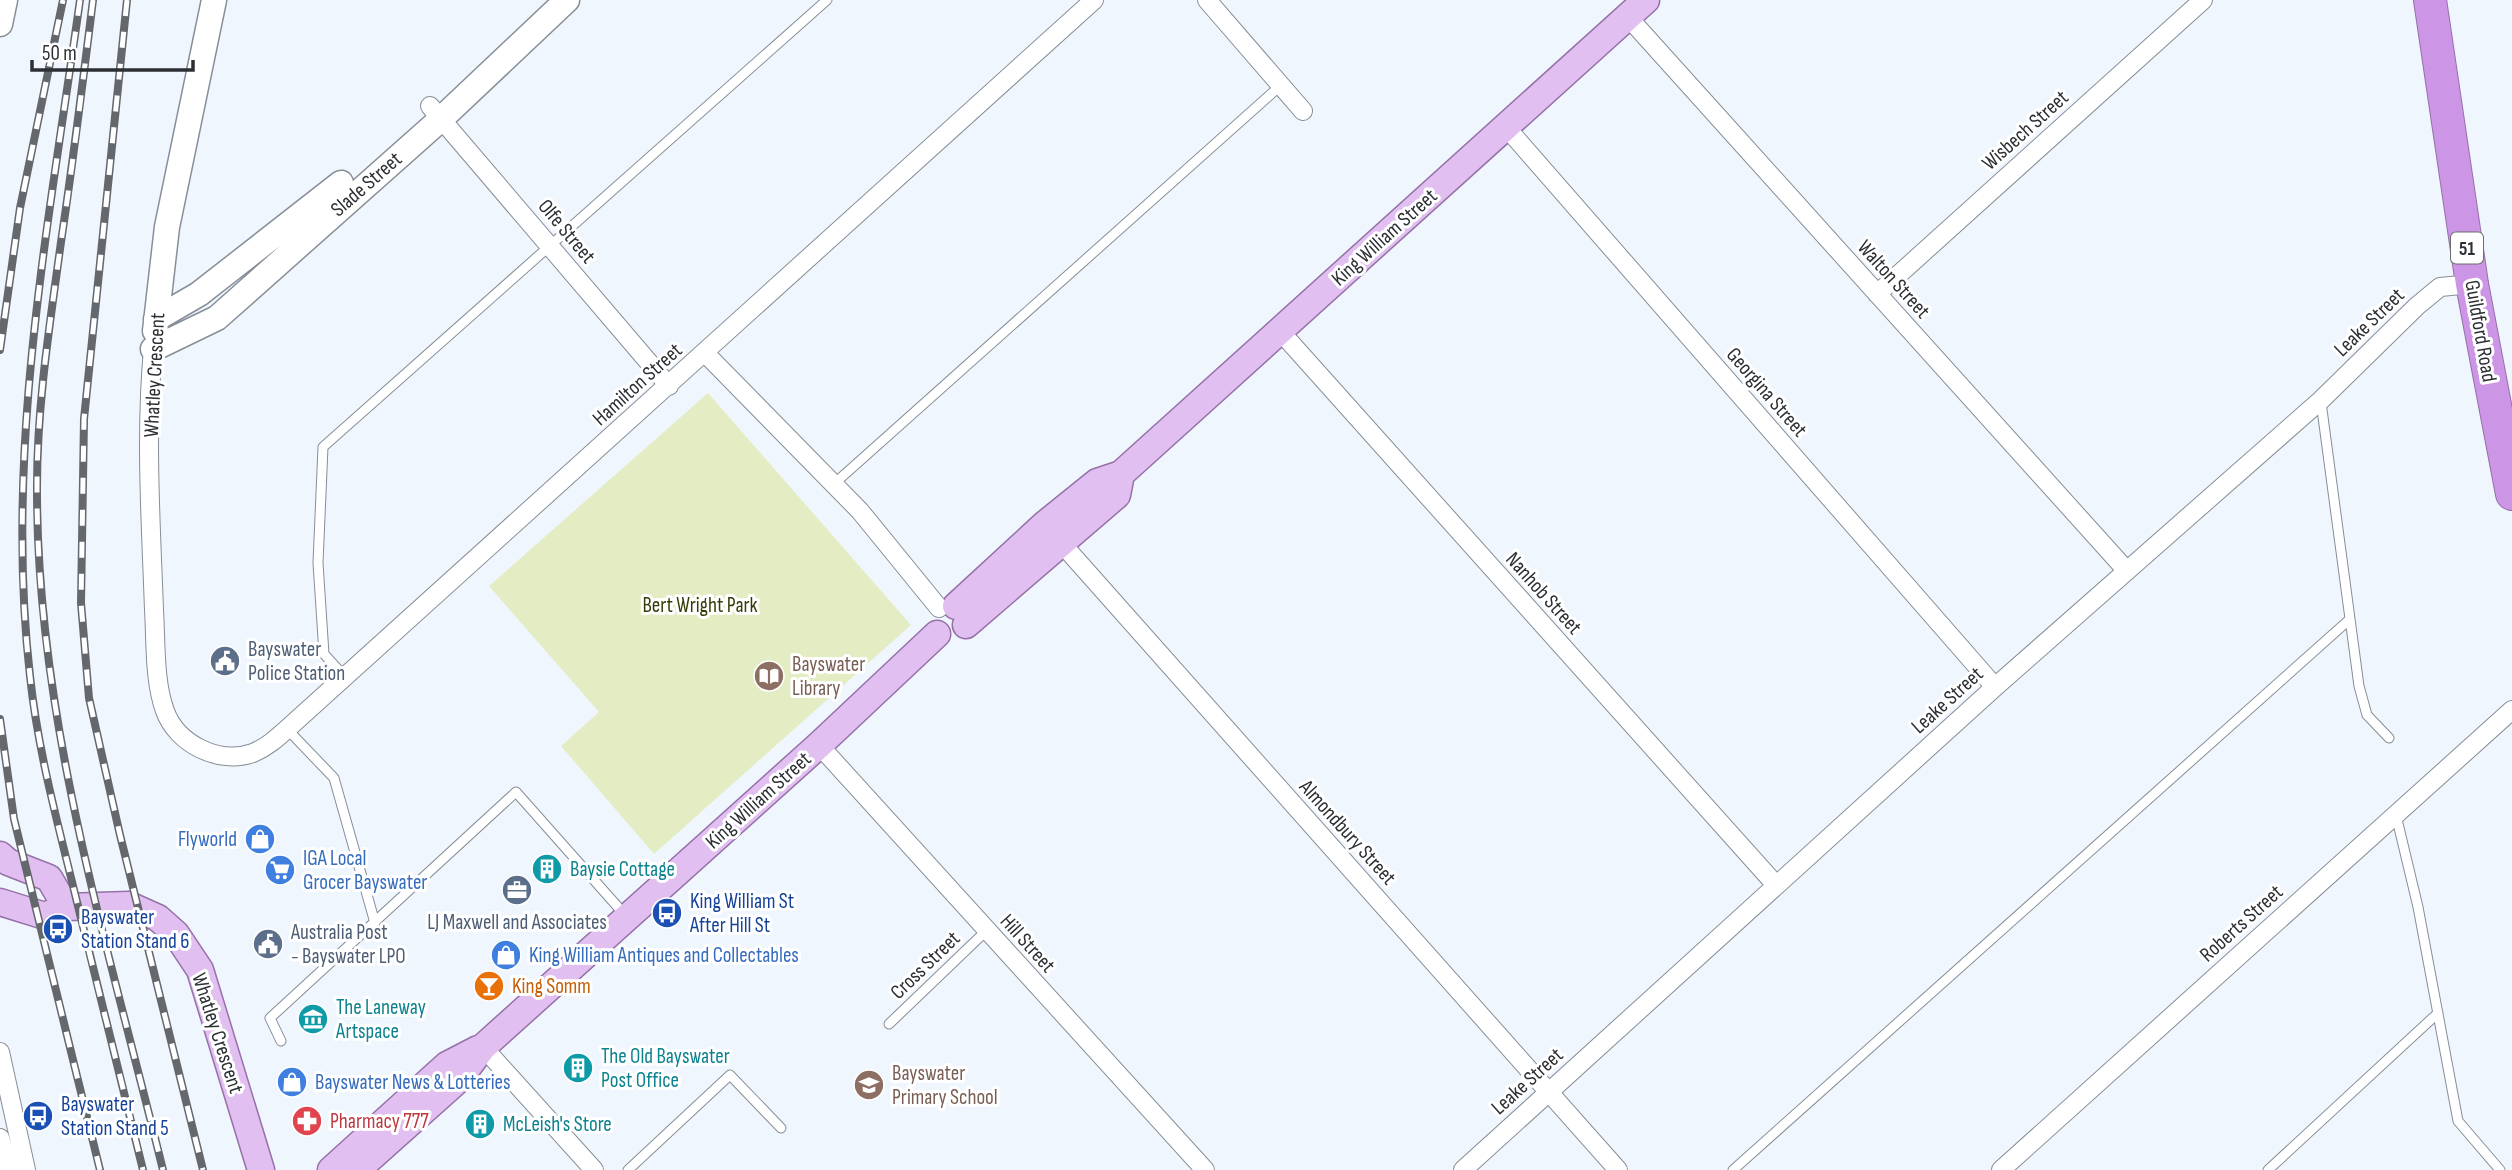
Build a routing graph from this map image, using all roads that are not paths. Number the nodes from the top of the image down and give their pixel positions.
1 (5, 0) edge
2 (214, 0) edge
3 (543, 0) edge
4 (567, 0) edge
5 (827, 0) edge
6 (1094, 0) edge
7 (1207, 0) edge
8 (2203, 0) edge
9 (2430, 0) edge
10 (1637, 8) edge
11 (0, 24) edge
12 (1280, 86) junction
13 (1303, 111) dead end
14 (436, 112) junction
15 (1506, 127) junction
16 (551, 248) junction
17 (2472, 284) junction
18 (1877, 294) junction
19 (156, 319) junction
20 (1280, 331) junction
21 (153, 349) junction
22 (705, 353) junction
23 (669, 386) junction
24 (2321, 400) junction
25 (835, 484) junction
26 (2512, 494) edge
27 (1053, 533) junction
28 (2127, 571) junction
29 (954, 613) junction
30 (2350, 619) junction
31 (344, 676) junction
32 (1995, 687) junction
33 (2512, 710) edge
34 (288, 729) junction
35 (2389, 738) dead end
36 (192, 744) joint
37 (819, 745) junction
38 (2396, 813) junction
39 (0, 855) edge
40 (1775, 884) junction
41 (0, 902) edge
42 (66, 907) junction
43 (627, 917) junction
44 (375, 923) junction
45 (986, 931) junction
46 (2438, 1013) junction
47 (889, 1024) dead end
48 (281, 1041) dead end
49 (483, 1047) junction
50 (0, 1052) edge
51 (1549, 1093) junction
52 (781, 1128) dead end
53 (0, 1138) edge
54 (9, 1170) edge
55 (26, 1170) edge
56 (261, 1170) edge
57 (331, 1170) edge
58 (357, 1170) edge
59 (594, 1170) edge
60 (628, 1170) edge
61 (1205, 1170) edge
62 (1463, 1170) edge
63 (1618, 1170) edge
64 (1733, 1170) edge
65 (2001, 1170) edge
66 (2268, 1170) edge
67 (2500, 1170) edge

1 - 11 street
2 - 19 street, Whatley Crescent
3 - 14 street, Slade Street
4 - 14 street, Slade Street
5 - 16 lane
6 - 22 street, Hamilton Street
7 - 12 street
8 - 18 street, Wisbech Street
9 - 17 highway, Guildford Road / 51
10 - 15 main road, King William Street
10 - 18 street, Walton Street
12 - 13 street
12 - 25 lane
14 - 16 street, Olfe Street
14 - 19 street, Slade Street
14 - 21 street, Slade Street
15 - 20 main road, King William Street
15 - 32 street, Georgina Street
16 - 23 street, Olfe Street
16 - 31 lane
17 - 24 street, Leake Street
17 - 26 highway, Guildford Road / 51
18 - 28 street, Walton Street
19 - 21 street, Whatley Crescent
20 - 27 main road, King William Street
20 - 40 street, Nanhob Street
21 - 36 street, Whatley Crescent
22 - 23 street, Hamilton Street
22 - 25 street
23 - 31 street, Hamilton Street
24 - 28 street, Leake Street
24 - 30 lane
25 - 29 street
27 - 29 main road, King William Street
27 - 51 street, Almondbury Street
28 - 32 street, Leake Street
29 - 37 main road, King William Street
30 - 35 lane
30 - 64 lane
31 - 34 street, Hamilton Street
32 - 40 street, Leake Street
33 - 38 street, Roberts Street
34 - 36 street, Hamilton Street
34 - 44 lane
37 - 43 main road, King William Street
37 - 45 street, Hill Street
38 - 46 lane
38 - 65 street, Roberts Street
39 - 42 main road
40 - 51 street, Leake Street
41 - 42 main road, Whatley Crescent
42 - 56 main road, Whatley Crescent
43 - 44 lane
43 - 49 main road, King William Street
44 - 48 lane
45 - 47 lane, Cross Street
45 - 61 street, Hill Street
46 - 66 lane
46 - 67 lane
49 - 57 main road, King William Street
49 - 58 main road, King William Street
49 - 59 street
50 - 55 street
51 - 62 street, Leake Street
51 - 63 street, Almondbury Street
52 - 60 lane
53 - 54 street

